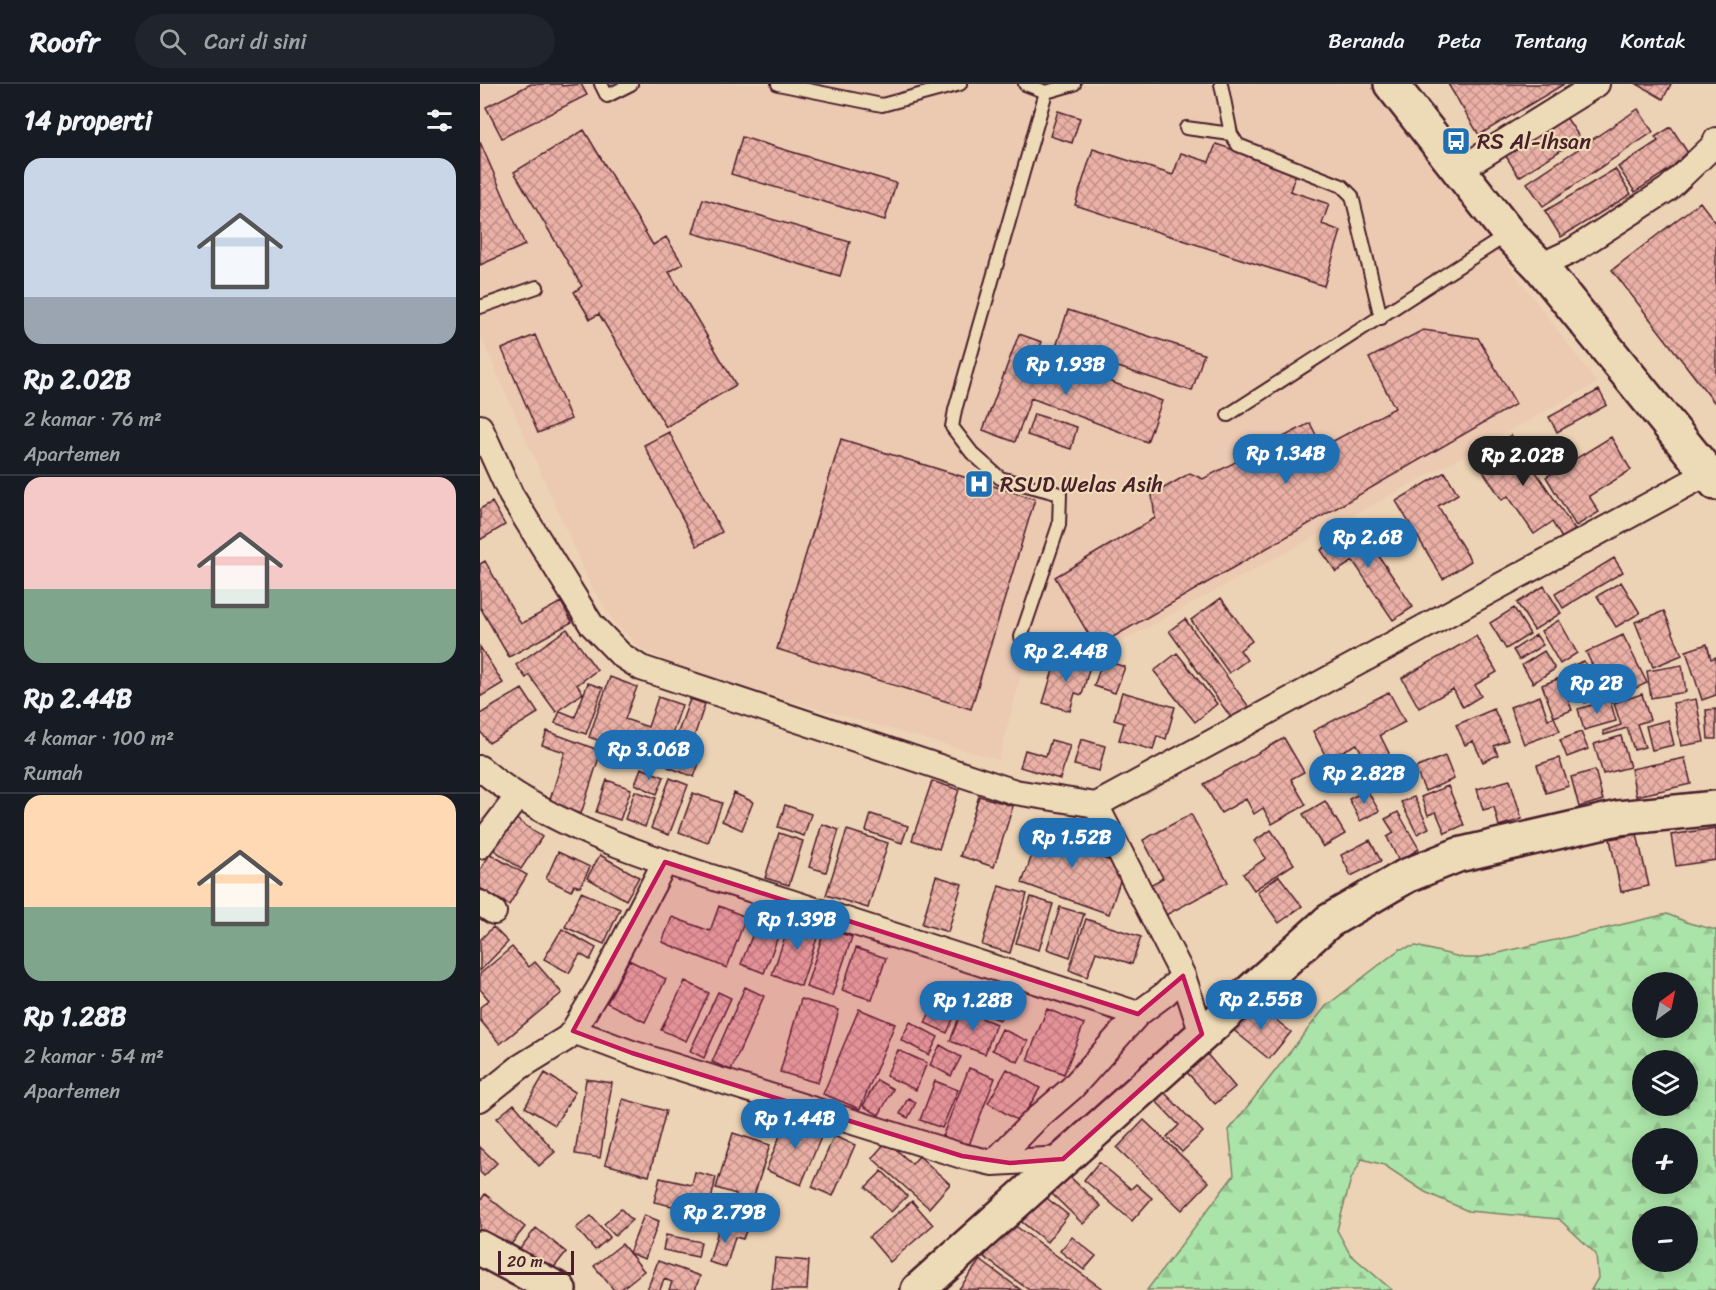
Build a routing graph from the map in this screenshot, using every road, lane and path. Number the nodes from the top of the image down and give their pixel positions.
1 (601, 84) edge
2 (631, 84) edge
3 (778, 84) edge
4 (960, 84) edge
5 (1025, 84) edge
6 (1074, 84) edge
7 (1221, 84) edge
8 (1391, 84) edge
9 (1598, 84) edge
10 (1046, 92) junction
11 (1186, 128) dead end
12 (1231, 134) junction
13 (1716, 140) edge
14 (1459, 170) junction
15 (1509, 234) junction
16 (1540, 266) junction
17 (537, 287) dead end
18 (480, 307) edge
19 (1381, 318) junction
20 (1228, 415) dead end
21 (480, 427) edge
22 (1712, 478) edge
23 (1021, 638) dead end
24 (480, 768) edge
25 (518, 796) junction
26 (1096, 805) junction
27 (1716, 808) edge
28 (480, 846) edge
29 (665, 861) junction
30 (1183, 975) junction
31 (1138, 1014) junction
32 (573, 1031) junction
33 (1202, 1034) junction
34 (480, 1099) edge
35 (1063, 1159) junction
36 (993, 1162) junction
37 (480, 1248) edge
38 (559, 1290) edge
39 (918, 1290) edge

1 - 2 lane
3 - 4 lane
5 - 10 lane
6 - 10 lane
7 - 12 lane
8 - 14 main road
9 - 14 street
10 - 23 lane
11 - 12 lane
12 - 19 lane
13 - 16 street
14 - 15 main road
15 - 16 main road
15 - 19 lane
16 - 22 main road
17 - 18 lane
19 - 20 lane
21 - 26 street
22 - 26 street
24 - 25 street
25 - 28 street
25 - 29 street
26 - 30 street
27 - 33 main road
29 - 31 street
29 - 32 street
30 - 31 street
30 - 33 street
31 - 36 street
32 - 34 street
32 - 36 street
33 - 35 main road
35 - 36 street
35 - 39 main road
37 - 38 main road

